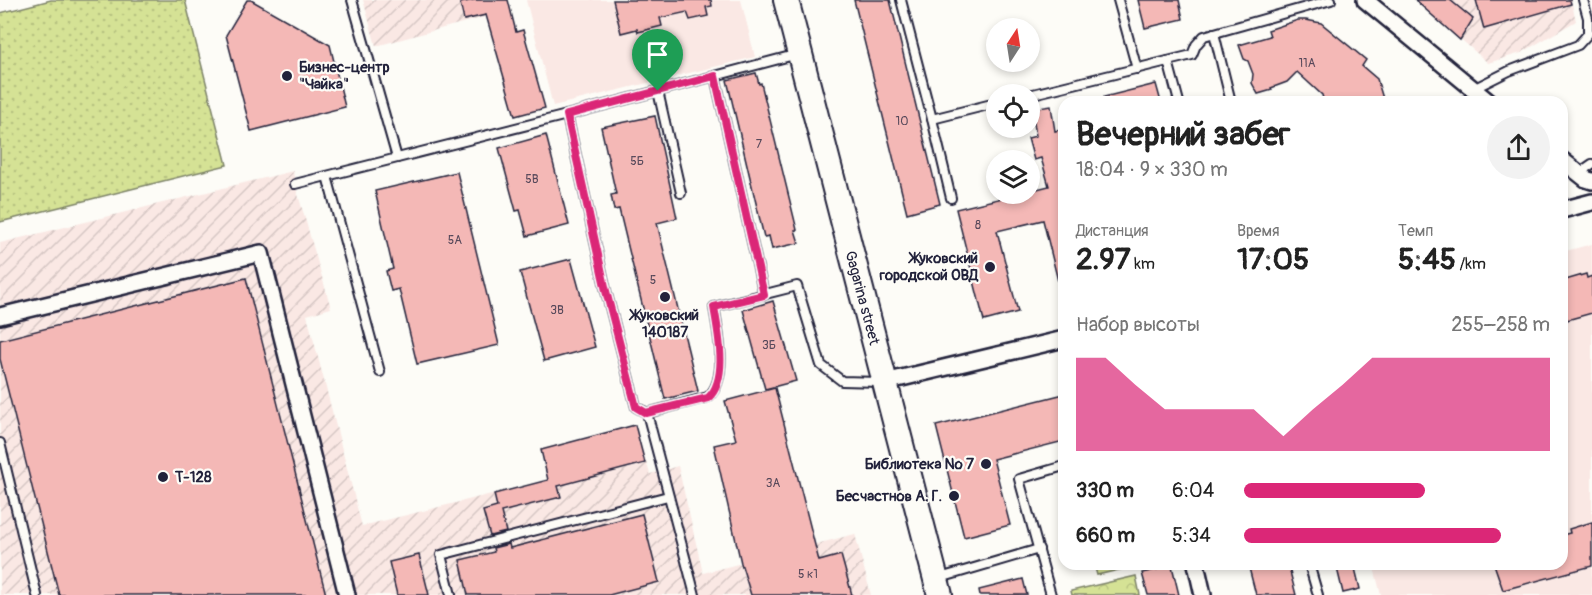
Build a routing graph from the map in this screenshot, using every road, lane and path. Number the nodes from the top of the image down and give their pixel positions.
1 (352, 0) edge
2 (786, 0) edge
3 (901, 0) edge
4 (1118, 0) edge
5 (1331, 0) edge
6 (1365, 0) edge
7 (1583, 0) edge
8 (1590, 16) edge
9 (1214, 33) junction
10 (800, 54) junction
11 (1168, 61) junction
12 (1137, 69) junction
13 (715, 76) junction
14 (658, 91) junction
15 (1040, 92) edge
16 (1177, 96) edge
17 (1230, 96) edge
18 (1481, 96) edge
19 (986, 106) edge
20 (567, 115) junction
21 (932, 119) junction
22 (398, 158) junction
23 (1568, 164) edge
24 (1592, 164) edge
25 (327, 176) junction
26 (1585, 177) edge
27 (295, 184) dead end
28 (681, 193) dead end
29 (951, 198) dead end
30 (1592, 202) edge
31 (1568, 208) edge
32 (764, 295) junction
33 (0, 316) edge
34 (1058, 340) edge
35 (380, 372) dead end
36 (885, 382) junction
37 (646, 413) junction
38 (0, 443) edge
39 (1058, 468) edge
40 (668, 496) junction
41 (1039, 549) junction
42 (1197, 570) edge
43 (1311, 570) edge
44 (938, 587) edge
45 (38, 595) edge
46 (347, 595) edge
47 (451, 595) edge
48 (694, 595) edge
49 (1051, 595) edge
50 (1203, 595) edge
51 (1317, 595) edge

1 - 22 lane
2 - 10 main road, Gagarina street
3 - 21 lane
4 - 12 lane
5 - 9 lane
6 - 18 street
7 - 8 lane
8 - 18 lane
9 - 11 lane
9 - 17 lane
10 - 13 lane
10 - 36 main road, Gagarina street
11 - 12 lane
11 - 16 lane
12 - 15 lane
13 - 14 lane
13 - 32 lane
14 - 20 lane
14 - 28 lane
19 - 21 lane
20 - 22 lane
20 - 37 lane
21 - 29 lane
22 - 25 lane
23 - 26 street
24 - 26 lane
25 - 27 lane
25 - 35 lane
30 - 31 street
32 - 36 lane
32 - 37 lane
33 - 46 street
34 - 36 street
36 - 44 main road, Gagarina street
37 - 40 lane
38 - 45 lane
39 - 41 lane
40 - 47 lane
40 - 48 lane
41 - 44 lane
41 - 49 lane
42 - 50 street
43 - 51 lane

